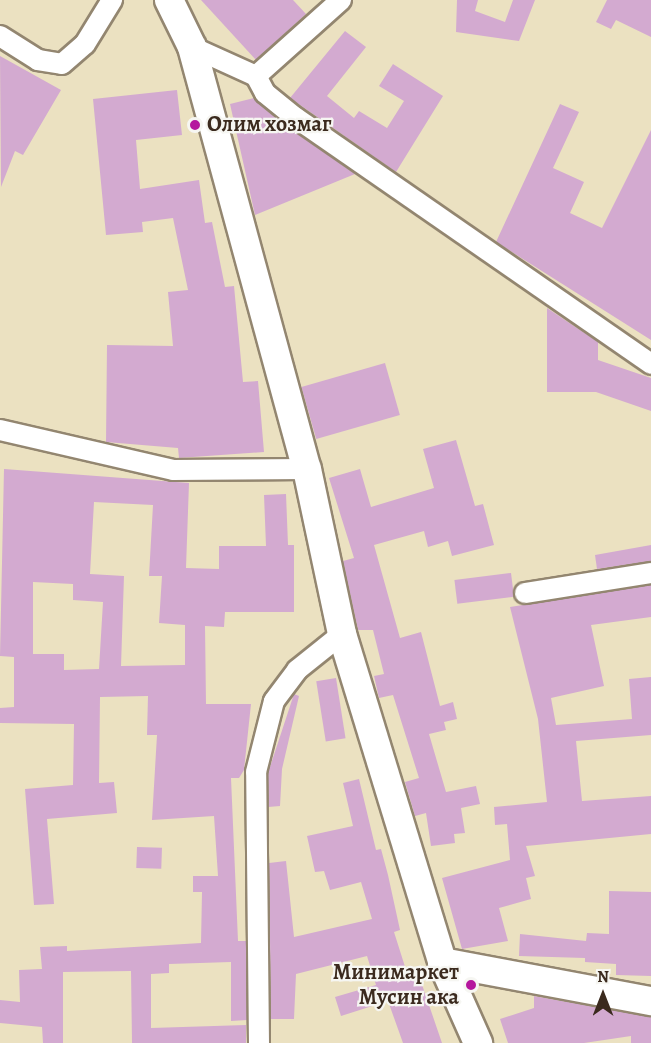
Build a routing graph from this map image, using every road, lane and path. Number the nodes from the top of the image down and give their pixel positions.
1 (112, 0) edge
2 (169, 0) edge
3 (340, 0) edge
4 (0, 36) edge
5 (192, 47) junction
6 (256, 76) junction
7 (651, 364) edge
8 (0, 430) edge
9 (307, 469) junction
10 (651, 573) edge
11 (525, 593) dead end
12 (342, 634) junction
13 (442, 962) junction
14 (651, 1001) edge
15 (259, 1043) edge
16 (478, 1043) edge

1 - 4 street
2 - 5 main road
3 - 6 street
5 - 6 street
5 - 9 main road
6 - 7 street
8 - 9 street
9 - 12 main road
10 - 11 street
12 - 13 main road
12 - 15 street
13 - 14 main road
13 - 16 main road

